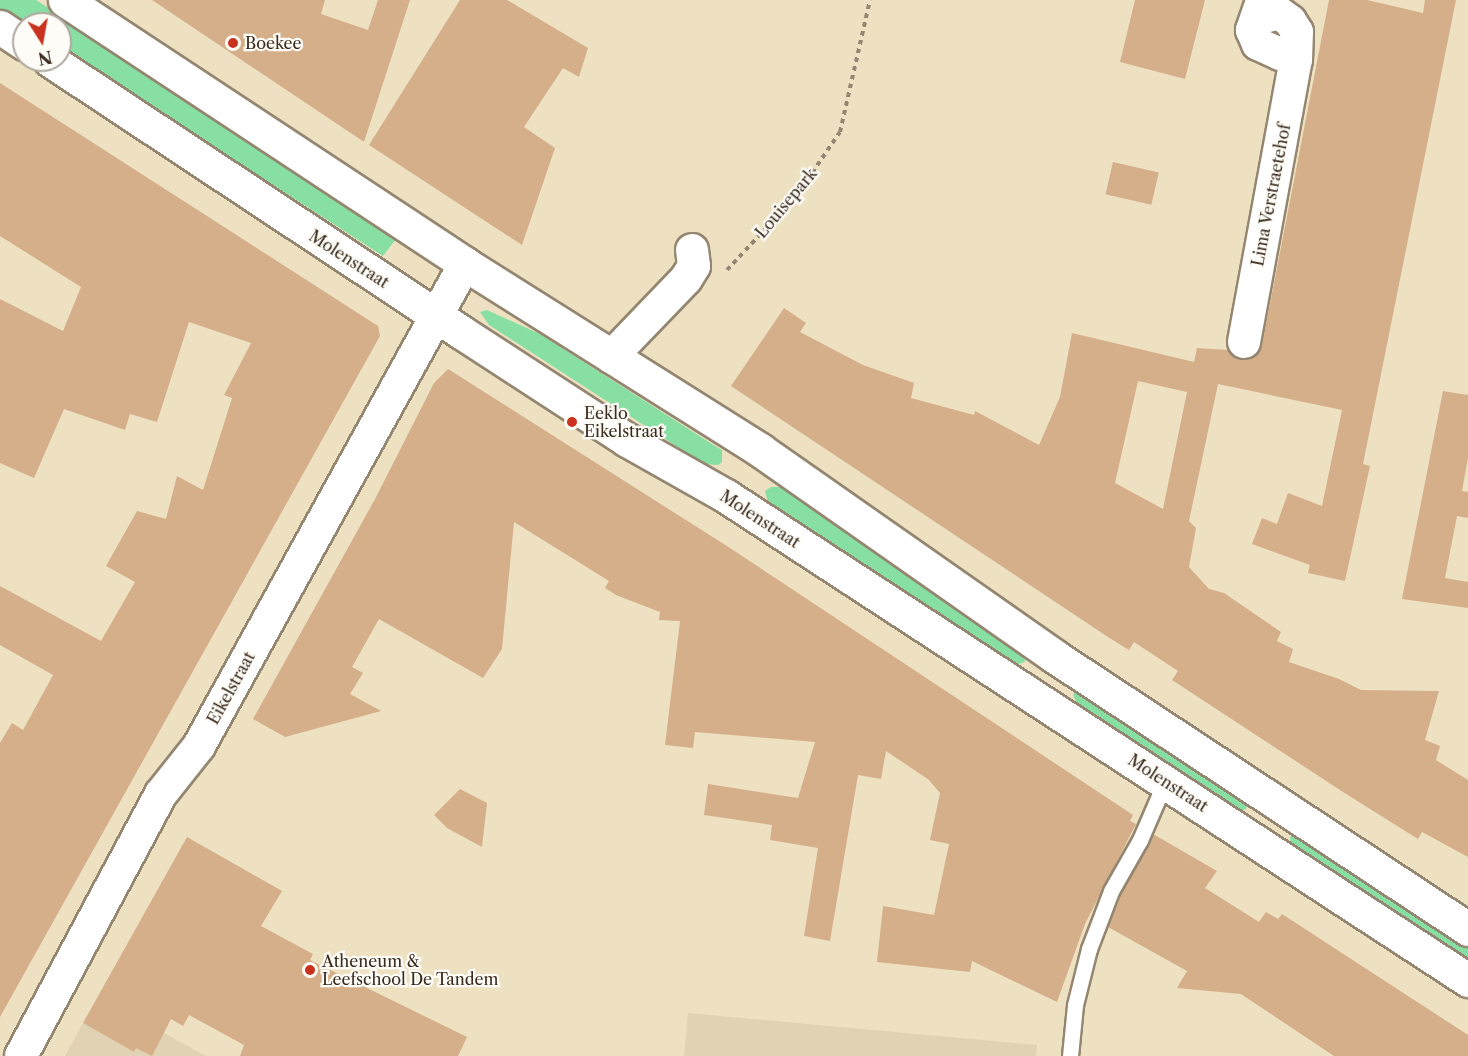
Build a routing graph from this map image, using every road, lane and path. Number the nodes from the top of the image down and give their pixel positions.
1 (65, 0) edge
2 (870, 0) edge
3 (1260, 10) edge
4 (68, 72) edge
5 (692, 250) dead end
6 (465, 264) junction
7 (724, 274) dead end
8 (436, 315) junction
9 (1244, 342) dead end
10 (611, 357) junction
11 (1166, 782) junction
12 (1468, 930) edge
13 (1468, 980) edge
14 (21, 1056) edge
15 (1070, 1056) edge

1 - 6 main road
2 - 7 path, Louisepark
3 - 9 street, Lima Verstraetehof
4 - 8 main road, Molenstraat
5 - 10 street
6 - 8 street, Eikelstraat
6 - 10 main road
8 - 11 main road, Molenstraat
8 - 14 street, Eikelstraat
10 - 12 main road
11 - 13 main road, Molenstraat
11 - 15 lane

